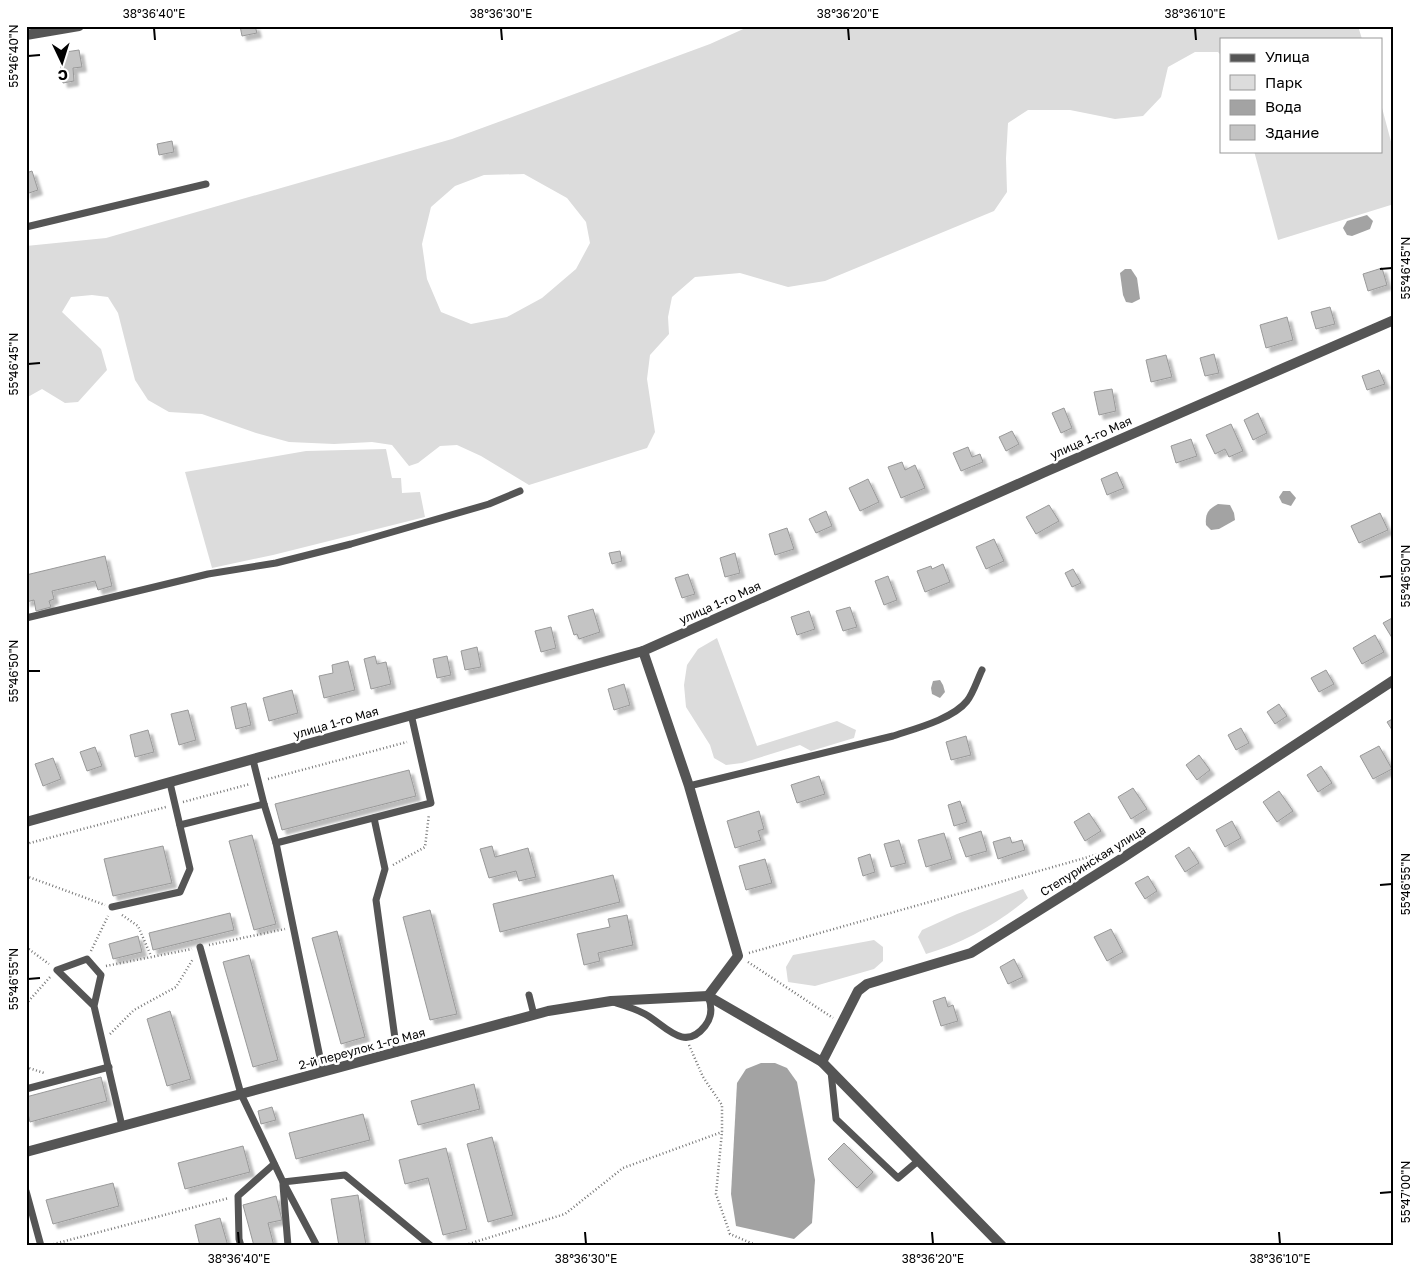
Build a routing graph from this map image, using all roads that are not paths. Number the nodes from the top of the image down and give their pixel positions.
1 (79, 26) edge
2 (26, 35) edge
3 (206, 184) dead end
4 (26, 227) edge
5 (1394, 320) edge
6 (520, 491) dead end
7 (26, 618) edge
8 (643, 651) junction
9 (982, 670) dead end
10 (1394, 680) edge
11 (411, 714) junction
12 (253, 760) junction
13 (170, 783) junction
14 (689, 786) junction
15 (264, 804) junction
16 (374, 818) junction
17 (26, 822) edge
18 (180, 825) junction
19 (276, 843) junction
20 (112, 908) road end
21 (200, 947) road end
22 (529, 995) dead end
23 (708, 996) junction
24 (611, 1001) junction
25 (94, 1006) junction
26 (534, 1015) junction
27 (397, 1052) junction
28 (822, 1062) junction
29 (109, 1067) junction
30 (831, 1071) junction
31 (323, 1072) junction
32 (26, 1089) edge
33 (241, 1094) junction
34 (122, 1126) junction
35 (26, 1152) edge
36 (918, 1161) junction
37 (274, 1164) junction
38 (283, 1182) junction
39 (26, 1191) edge
40 (40, 1246) edge
41 (241, 1246) edge
42 (288, 1246) edge
43 (316, 1246) edge
44 (431, 1246) edge
45 (1002, 1246) edge

1 - 2 street
3 - 4 lane
5 - 8 street, улица 1-го Мая
6 - 7 lane
8 - 11 street, улица 1-го Мая
8 - 14 street
9 - 14 lane
10 - 28 street, Степуринская улица
11 - 12 street, улица 1-го Мая
11 - 16 lane
12 - 13 street, улица 1-го Мая
12 - 15 lane
13 - 17 street, улица 1-го Мая
13 - 18 lane
14 - 23 street
15 - 18 lane
15 - 19 lane
16 - 19 lane
16 - 27 lane
18 - 20 lane
19 - 31 lane
21 - 33 lane
22 - 26 lane
23 - 24 street, 2-й переулок 1-го Мая
23 - 24 lane
23 - 28 street
24 - 26 street, 2-й переулок 1-го Мая
25 - 25 lane
25 - 29 lane
26 - 27 street, 2-й переулок 1-го Мая
27 - 31 street, 2-й переулок 1-го Мая
28 - 30 street
29 - 32 lane
29 - 34 lane
30 - 36 street
30 - 36 lane
31 - 33 street, 2-й переулок 1-го Мая
33 - 34 street, 2-й переулок 1-го Мая
33 - 37 lane
34 - 35 street, 2-й переулок 1-го Мая
36 - 45 street
37 - 38 lane
37 - 41 lane
38 - 42 lane
38 - 43 lane
38 - 44 lane
39 - 40 lane

